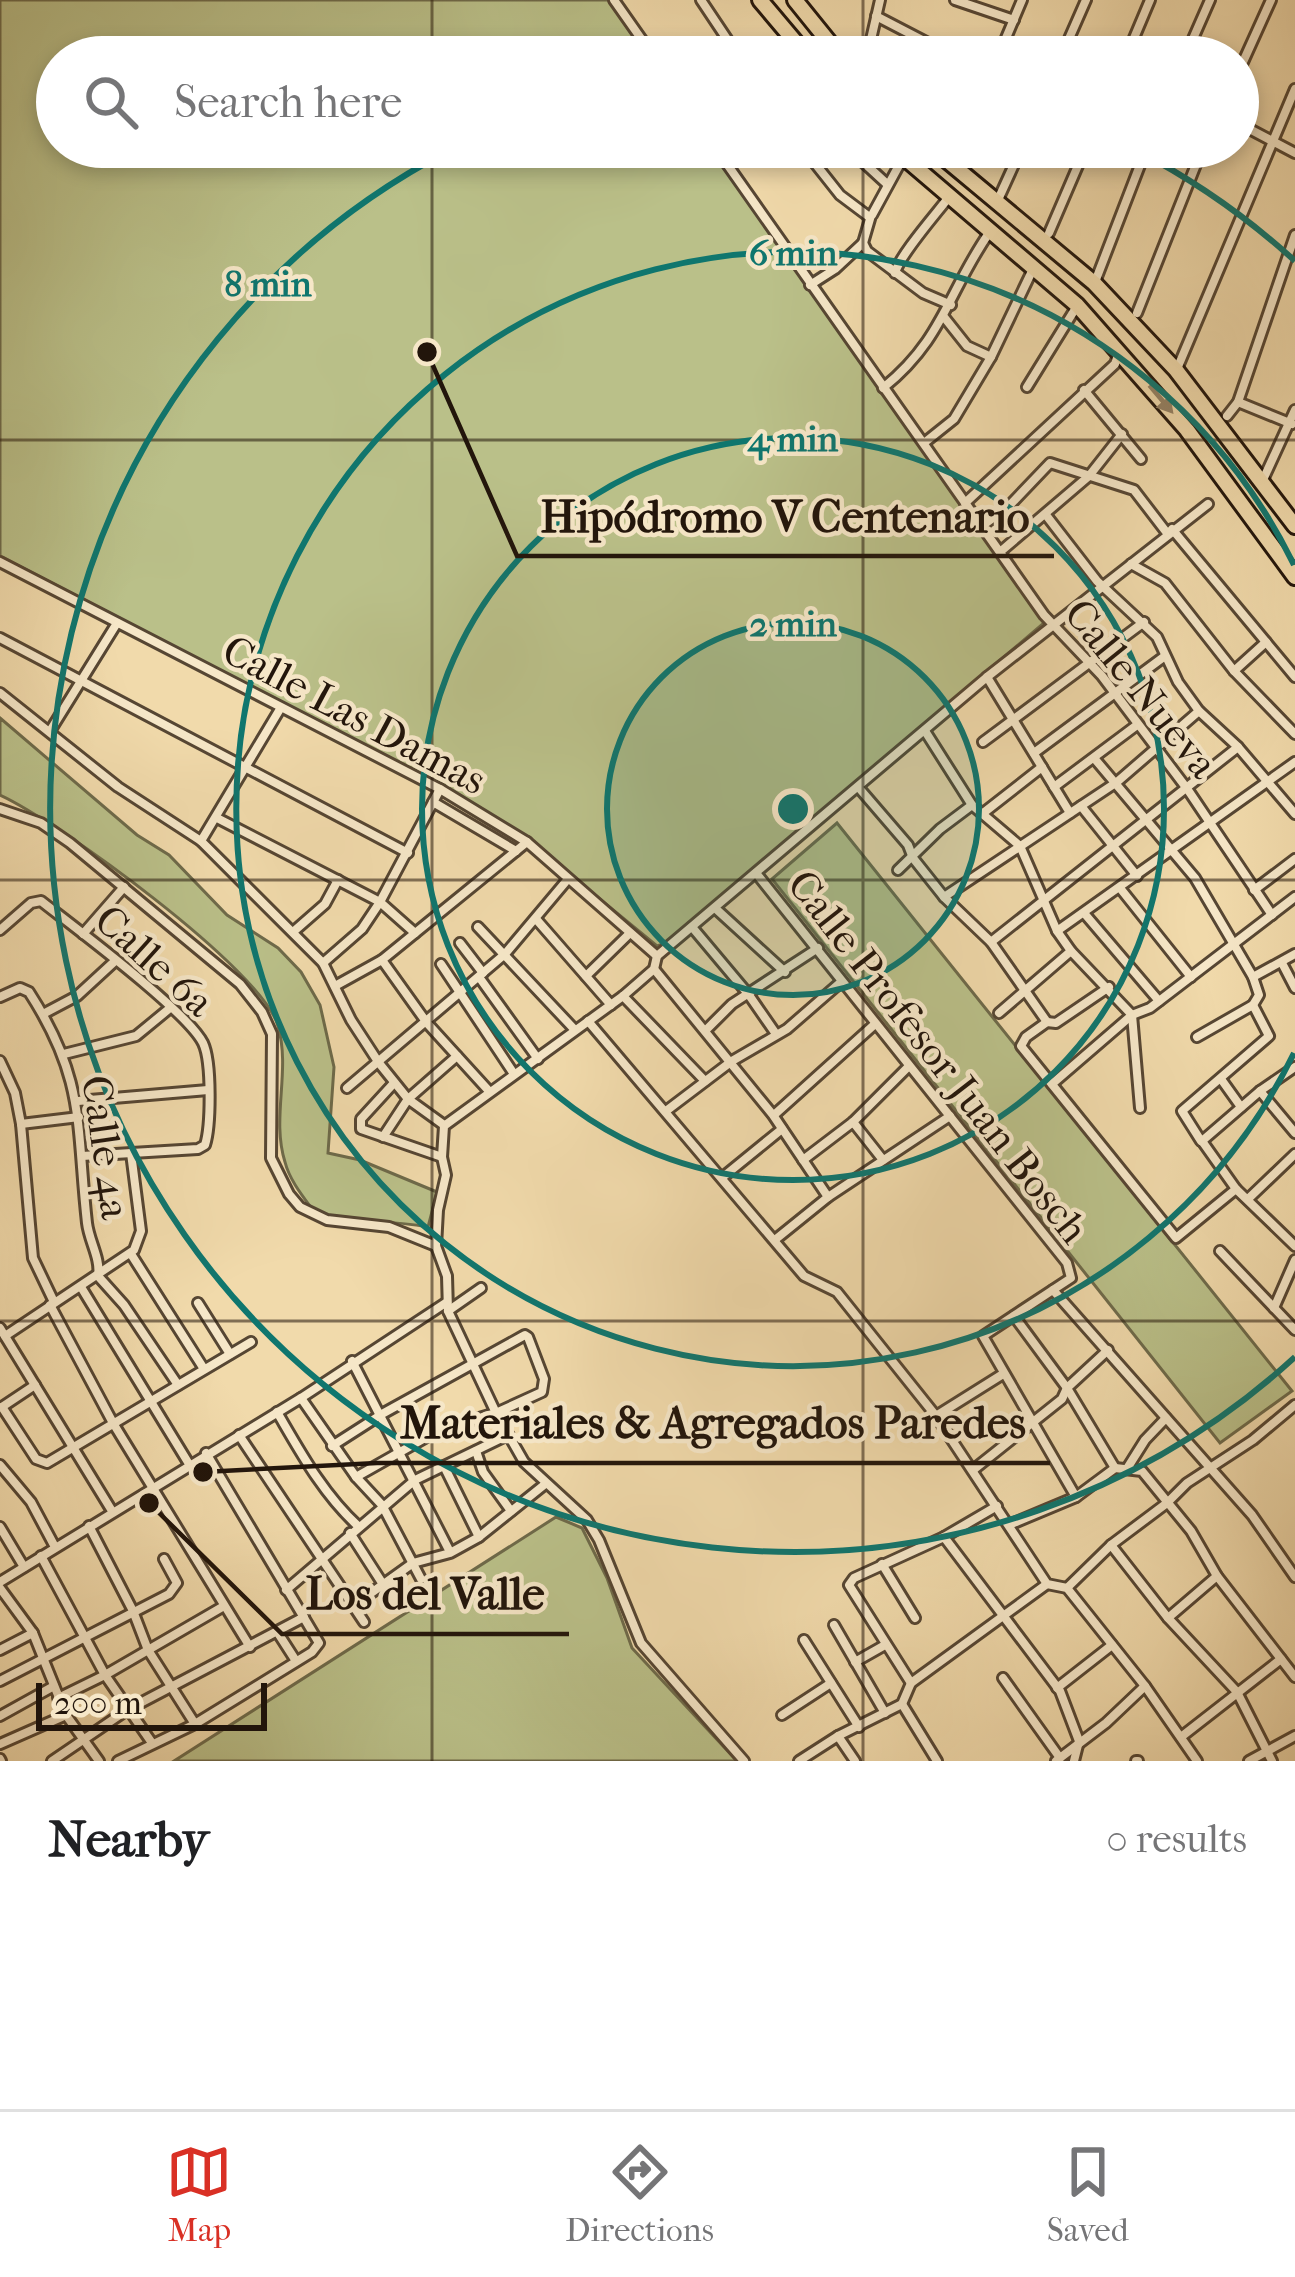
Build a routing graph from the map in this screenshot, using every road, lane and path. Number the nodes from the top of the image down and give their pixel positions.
1 (614, 0) edge
2 (701, 0) edge
3 (760, 0) edge
4 (795, 0) edge
5 (880, 0) edge
6 (1022, 0) edge
7 (1086, 0) edge
8 (1150, 0) edge
9 (1210, 0) edge
10 (1271, 0) edge
11 (959, 1) edge
12 (876, 16) junction
13 (1013, 20) junction
14 (639, 36) edge
15 (725, 36) edge
16 (790, 36) edge
17 (824, 36) edge
18 (872, 36) edge
19 (911, 36) edge
20 (1007, 36) edge
21 (1070, 36) edge
22 (1135, 36) edge
23 (1194, 36) edge
24 (1255, 36) edge
25 (1295, 89) edge
26 (1259, 134) edge
27 (1272, 141) junction
28 (1295, 153) edge
29 (730, 168) edge
30 (819, 168) edge
31 (870, 168) edge
32 (892, 168) edge
33 (915, 168) edge
34 (956, 168) edge
35 (1013, 168) edge
36 (1077, 168) edge
37 (1139, 168) edge
38 (1195, 168) edge
39 (886, 184) junction
40 (949, 197) junction
41 (997, 203) junction
42 (870, 217) junction
43 (989, 233) junction
44 (1049, 233) dead end
45 (1295, 235) edge
46 (863, 244) junction
47 (1034, 269) junction
48 (895, 273) junction
49 (1094, 284) junction
50 (810, 285) junction
51 (951, 305) junction
52 (1077, 305) junction
53 (1137, 313) dead end
54 (944, 317) junction
55 (1117, 348) junction
56 (991, 357) junction
57 (1176, 370) junction
58 (1028, 387) dead end
59 (883, 388) junction
60 (1084, 390) junction
61 (1238, 402) junction
62 (1295, 410) edge
63 (1227, 416) dead end
64 (1293, 424) edge
65 (1123, 434) junction
66 (924, 443) junction
67 (1141, 459) dead end
68 (1089, 476) junction
69 (1261, 483) junction
70 (965, 502) junction
71 (1208, 504) dead end
72 (1046, 515) junction
73 (982, 526) junction
74 (1295, 526) edge
75 (1169, 531) junction
76 (1000, 552) junction
77 (0, 562) edge
78 (1130, 564) junction
79 (1295, 577) edge
80 (1104, 584) junction
81 (1144, 622) junction
82 (116, 623) junction
83 (1054, 623) junction
84 (0, 638) edge
85 (1266, 642) junction
86 (1165, 656) junction
87 (1090, 664) junction
88 (1234, 671) junction
89 (987, 676) junction
90 (1295, 677) edge
91 (81, 680) junction
92 (0, 693) edge
93 (1115, 697) junction
94 (280, 709) junction
95 (1199, 712) junction
96 (1014, 719) junction
97 (1137, 725) junction
98 (925, 730) junction
99 (50, 731) junction
100 (1295, 734) edge
101 (983, 742) dead end
102 (1238, 747) junction
103 (1155, 749) junction
104 (1034, 753) junction
105 (1094, 758) junction
106 (1295, 762) edge
107 (248, 766) junction
108 (1042, 767) junction
109 (1269, 781) junction
110 (1113, 784) junction
111 (1054, 787) junction
112 (859, 788) junction
113 (440, 789) junction
114 (1188, 790) junction
115 (433, 802) junction
116 (972, 805) junction
117 (1081, 806) junction
118 (0, 809) edge
119 (982, 814) junction
120 (1070, 814) junction
121 (1295, 814) edge
122 (218, 818) junction
123 (1145, 821) junction
124 (1210, 825) junction
125 (201, 841) junction
126 (527, 842) junction
127 (1020, 846) junction
128 (1110, 847) junction
129 (516, 851) junction
130 (1173, 852) junction
131 (408, 853) junction
132 (913, 858) junction
133 (1295, 859) edge
134 (898, 869) dead end
135 (756, 873) junction
136 (1137, 876) junction
137 (568, 879) junction
138 (339, 880) junction
139 (124, 887) junction
140 (1120, 888) junction
141 (1254, 890) junction
142 (1295, 897) edge
143 (944, 898) junction
144 (1043, 901) junction
145 (380, 902) junction
146 (715, 908) junction
147 (1084, 913) junction
148 (1271, 915) junction
149 (536, 919) junction
150 (478, 927) dead end
151 (692, 927) junction
152 (0, 930) edge
153 (1057, 931) junction
154 (293, 932) junction
155 (415, 933) junction
156 (630, 933) junction
157 (83, 934) junction
158 (991, 942) junction
159 (1235, 942) junction
160 (460, 944) dead end
161 (818, 948) junction
162 (1071, 951) junction
163 (505, 954) junction
164 (1295, 954) edge
165 (657, 956) junction
166 (382, 960) junction
167 (115, 961) junction
168 (323, 963) junction
169 (1282, 963) junction
170 (442, 964) dead end
171 (654, 969) junction
172 (785, 972) junction
173 (481, 975) junction
174 (586, 976) junction
175 (1191, 977) junction
176 (1253, 977) junction
177 (841, 982) junction
178 (335, 986) junction
179 (1109, 988) junction
180 (1295, 988) edge
181 (462, 991) junction
182 (1026, 992) junction
183 (749, 995) junction
184 (623, 996) junction
185 (0, 997) edge
186 (1159, 1001) junction
187 (611, 1005) junction
188 (1252, 1005) junction
189 (170, 1008) junction
190 (998, 1013) dead end
191 (43, 1014) junction
192 (1132, 1015) junction
193 (588, 1021) junction
194 (1047, 1022) junction
195 (427, 1023) junction
196 (875, 1024) junction
197 (574, 1029) junction
198 (706, 1030) junction
199 (776, 1034) junction
200 (1197, 1036) dead end
201 (64, 1054) junction
202 (457, 1056) junction
203 (538, 1058) junction
204 (0, 1061) edge
205 (732, 1061) junction
206 (379, 1063) junction
207 (909, 1066) junction
208 (1295, 1067) edge
209 (514, 1074) junction
210 (1221, 1079) junction
211 (705, 1081) junction
212 (394, 1083) junction
213 (1052, 1084) junction
214 (347, 1088) dead end
215 (208, 1090) junction
216 (488, 1090) junction
217 (1260, 1090) junction
218 (15, 1093) junction
219 (0, 1096) edge
220 (408, 1099) junction
221 (78, 1101) junction
222 (1241, 1106) junction
223 (1140, 1108) dead end
224 (666, 1111) junction
225 (773, 1115) junction
226 (950, 1116) junction
227 (79, 1117) junction
228 (853, 1122) junction
229 (21, 1124) junction
230 (444, 1126) junction
231 (782, 1129) junction
232 (1295, 1133) edge
233 (383, 1138) junction
234 (1203, 1140) junction
235 (131, 1154) junction
236 (1295, 1154) edge
237 (82, 1156) junction
238 (442, 1157) junction
239 (803, 1160) junction
240 (883, 1160) junction
241 (723, 1177) junction
242 (1235, 1190) junction
243 (829, 1197) junction
244 (1248, 1199) junction
245 (776, 1239) junction
246 (436, 1246) junction
247 (1295, 1246) edge
248 (1220, 1251) dead end
249 (131, 1254) junction
250 (1295, 1260) edge
251 (98, 1276) junction
252 (81, 1286) junction
253 (481, 1288) dead end
254 (1053, 1290) junction
255 (52, 1304) junction
256 (198, 1304) dead end
257 (448, 1306) junction
258 (1274, 1308) junction
259 (1014, 1316) junction
260 (1295, 1330) edge
261 (2, 1332) edge
262 (250, 1342) dead end
263 (1108, 1350) junction
264 (230, 1354) junction
265 (352, 1361) junction
266 (475, 1364) junction
267 (204, 1370) junction
268 (1003, 1374) junction
269 (35, 1385) junction
270 (178, 1385) junction
271 (1067, 1388) junction
272 (301, 1398) junction
273 (149, 1402) junction
274 (1295, 1405) edge
275 (1, 1408) edge
276 (277, 1412) junction
277 (496, 1413) junction
278 (382, 1414) junction
279 (936, 1416) junction
280 (1166, 1418) junction
281 (1035, 1420) junction
282 (113, 1423) junction
283 (238, 1435) junction
284 (508, 1435) junction
285 (73, 1446) junction
286 (332, 1446) junction
287 (399, 1449) junction
288 (476, 1451) junction
289 (206, 1453) junction
290 (188, 1464) junction
291 (0, 1465) edge
292 (444, 1466) junction
293 (1115, 1468) junction
294 (1127, 1468) junction
295 (1210, 1468) junction
296 (973, 1470) junction
297 (356, 1477) junction
298 (416, 1480) junction
299 (544, 1484) junction
300 (151, 1487) junction
301 (1076, 1497) junction
302 (1168, 1503) junction
303 (382, 1505) junction
304 (997, 1506) junction
305 (112, 1511) junction
306 (511, 1511) junction
307 (1009, 1525) junction
308 (89, 1526) junction
309 (0, 1527) edge
310 (354, 1530) junction
311 (479, 1537) junction
312 (944, 1537) junction
313 (1111, 1545) junction
314 (55, 1547) junction
315 (450, 1552) junction
316 (41, 1556) junction
317 (322, 1558) junction
318 (164, 1559) dead end
319 (412, 1563) junction
320 (882, 1564) junction
321 (24, 1567) junction
322 (1217, 1576) junction
323 (1295, 1576) edge
324 (421, 1579) dead end
325 (384, 1584) junction
326 (1047, 1584) junction
327 (0, 1585) edge
328 (1067, 1588) junction
329 (286, 1589) junction
330 (395, 1603) dead end
331 (224, 1606) junction
332 (353, 1606) junction
333 (134, 1611) junction
334 (304, 1617) junction
335 (1004, 1617) junction
336 (915, 1618) dead end
337 (1168, 1618) junction
338 (364, 1622) dead end
339 (834, 1625) dead end
340 (33, 1633) junction
341 (278, 1633) junction
342 (84, 1636) junction
343 (804, 1640) dead end
344 (885, 1645) junction
345 (1112, 1645) junction
346 (250, 1647) junction
347 (0, 1650) edge
348 (148, 1650) junction
349 (44, 1657) junction
350 (1281, 1659) junction
351 (296, 1661) junction
352 (855, 1662) junction
353 (1294, 1672) edge
354 (105, 1675) junction
355 (1003, 1678) dead end
356 (0, 1681) edge
357 (831, 1683) junction
358 (910, 1684) junction
359 (172, 1685) junction
360 (54, 1686) junction
361 (1145, 1686) junction
362 (1057, 1688) junction
363 (1237, 1692) junction
364 (58, 1698) junction
365 (902, 1704) junction
366 (127, 1710) junction
367 (885, 1714) junction
368 (66, 1715) junction
369 (782, 1715) dead end
370 (0, 1716) edge
371 (195, 1724) junction
372 (859, 1727) junction
373 (838, 1736) junction
374 (1295, 1736) edge
375 (1181, 1737) junction
376 (83, 1740) junction
377 (1078, 1742) junction
378 (152, 1743) junction
379 (0, 1744) edge
380 (1270, 1756) edge
381 (934, 1757) edge
382 (1058, 1760) edge
383 (52, 1761) edge
384 (99, 1761) edge
385 (118, 1761) edge
386 (744, 1761) edge
387 (799, 1761) edge
388 (855, 1761) edge
389 (920, 1761) edge
390 (1074, 1761) edge
391 (1197, 1761) edge
392 (1249, 1761) edge

1 - 14 street
2 - 15 street
3 - 16 main road
4 - 17 main road
5 - 12 street
6 - 13 street
7 - 21 street
8 - 22 street
9 - 23 street
10 - 24 street
11 - 13 street
12 - 18 street
12 - 19 street
13 - 20 street
25 - 27 street
26 - 27 street
27 - 28 street
27 - 57 street
29 - 50 street, Calle Nueva
30 - 42 street
31 - 39 street
32 - 39 street
33 - 40 main road
34 - 41 main road
35 - 41 street
36 - 44 street
37 - 49 street
38 - 53 street
39 - 42 street
40 - 43 main road
40 - 48 street
41 - 49 main road
42 - 46 street
43 - 47 main road
43 - 51 street
45 - 61 street
46 - 48 street
46 - 50 street
47 - 52 main road
47 - 56 street
48 - 51 street
49 - 57 main road
50 - 59 street, Calle Nueva
51 - 54 street
52 - 55 main road
52 - 58 street
54 - 56 street
54 - 59 street
55 - 60 street
55 -> 79 main road
56 - 66 street
57 - 69 main road
59 - 66 street, Calle Nueva
60 - 65 street
60 - 70 street
61 - 63 street
61 - 64 street
62 - 64 street
64 - 69 street
65 - 67 street
65 - 68 street
66 - 70 street, Calle Nueva
68 - 72 street
68 - 73 street
68 - 75 street
69 - 74 main road
70 - 73 street, Calle Nueva
71 - 75 street
72 - 76 street
72 - 80 street
73 - 76 street, Calle Nueva
75 - 78 street
75 - 85 street
76 - 83 street, Calle Nueva
77 - 82 street, Calle Las Damas
78 - 80 street
78 - 88 street
80 - 81 street
80 - 83 street
81 - 86 street
81 - 87 street
82 - 91 street
82 - 94 street, Calle Las Damas
83 - 87 street, Calle Nueva
83 - 89 street
84 - 91 street
85 - 88 street
85 - 90 street
86 - 93 street
86 - 95 street
87 - 93 street, Calle Nueva
87 - 96 street
88 - 100 street
89 - 96 street
89 - 98 street
91 - 99 street
91 - 107 street
92 - 99 street
93 - 97 street, Calle Nueva
93 - 104 street
94 - 107 street
94 - 113 street, Calle Las Damas
95 - 102 street
95 - 103 street
96 - 101 street
96 - 104 street
97 - 103 street, Calle Nueva
97 - 105 street
98 - 112 street
98 - 116 street
99 - 125 street
102 - 109 street
102 - 114 street
103 - 110 street
103 - 114 street, Calle Nueva
104 - 108 street
105 - 110 street
105 - 111 street
106 - 109 street
107 - 122 street
107 - 131 street
108 - 111 street
108 - 119 street
109 - 121 street
109 - 124 street
110 - 117 street
110 - 123 street
111 - 120 street
112 - 132 street
112 - 135 street
113 - 115 street
113 - 126 street, Calle Las Damas
114 - 123 street
114 - 124 street, Calle Nueva
115 - 129 street
115 - 131 street
116 - 119 street
116 - 132 street
117 - 120 street
117 - 128 street
118 - 139 street
119 - 127 street
120 - 127 street
122 - 125 street
122 - 138 street
123 - 128 street
123 - 130 street
124 - 130 street
124 - 141 street, Calle Nueva
125 - 154 street
126 - 129 street
126 - 137 street, Calle Las Damas
127 - 143 street
127 - 144 street
128 - 136 street
128 - 144 street
129 - 155 street
130 - 136 street
130 - 159 street
131 - 145 street
132 - 134 street
132 - 143 street
133 - 141 street
135 - 146 street
135 - 161 street, Calle Profesor Juan Bosch
136 - 140 street
137 - 149 street
137 - 156 street, Calle Las Damas
138 - 145 street
138 - 154 street
139 - 157 street
139 - 246 street
140 - 147 street
140 - 175 street
141 - 148 street, Calle Nueva
142 - 148 street
143 - 158 street
144 - 153 street
144 - 158 street
145 - 155 street
145 - 168 street
146 - 151 street
146 - 172 street
147 - 153 street
147 - 186 street
148 - 159 street
149 - 163 street
149 - 174 street
150 - 163 street
151 - 165 street
151 - 183 street
152 - 157 street, Calle 6a
153 - 162 street
154 - 168 street
155 - 166 street
156 - 165 street, Calle Las Damas
156 - 174 street
157 - 167 street, Calle 6a
158 - 182 street
159 - 175 street
159 - 176 street
160 - 173 street
161 - 172 street
161 - 177 street, Calle Profesor Juan Bosch
162 - 179 street
162 - 182 street
163 - 173 street
163 - 197 street
164 - 169 street
165 - 171 street
166 - 178 street
166 - 195 street
167 - 189 street, Calle 6a
167 - 191 street
168 - 178 street
169 - 176 street
169 - 180 street
170 - 181 street
171 - 184 street
171 - 198 street
172 - 183 street
173 - 181 street
173 - 203 street
174 - 187 street
175 - 186 street
176 - 188 street
177 - 196 street, Calle Profesor Juan Bosch
177 - 199 street
178 - 206 street
179 - 192 street
179 - 194 street
181 - 195 street
181 - 209 street
182 - 190 street
182 - 194 street
183 - 198 street
183 - 199 street
184 - 187 street
184 - 211 street
185 - 191 street
186 - 192 street
187 - 193 street
188 - 200 street
188 - 210 street
189 - 201 street
189 - 215 street, Calle 6a
191 - 201 street, Calle 4a
192 - 213 street
192 - 223 street
193 - 197 street
193 - 224 street
194 - 213 street
195 - 202 street
195 - 206 street
196 - 207 street, Calle Profesor Juan Bosch
196 - 225 street
197 - 203 street
198 - 205 street
199 - 205 street
201 - 221 street, Calle 4a
202 - 216 street
202 - 220 street
203 - 209 street
204 - 218 street
205 - 211 street
205 - 225 street
206 - 212 street
206 - 214 street
207 - 226 street, Calle Profesor Juan Bosch
207 - 228 street
208 - 217 street
209 - 216 street
210 - 222 street
210 - 234 street
211 - 224 street
212 - 220 street
212 - 233 street
213 - 242 street
215 - 221 street
215 - 235 street, Calle 6a
216 - 230 street
217 - 222 street
217 - 232 street
218 - 219 street
218 - 229 street
220 - 230 street
220 - 233 street
221 - 227 street, Calle 4a
222 - 234 street
224 - 241 street
225 - 231 street
226 - 240 street
226 - 254 street, Calle Profesor Juan Bosch
227 - 229 street
227 - 237 street, Calle 4a
228 - 239 street
228 - 240 street
229 - 255 street
230 - 238 street
231 - 239 street
231 - 241 street
233 - 238 street
234 - 242 street
235 - 237 street
235 - 249 street
236 - 244 street
237 - 251 street, Calle 4a
238 - 246 street
239 - 243 street
240 - 243 street
241 - 245 street
242 - 244 street
243 - 245 street
244 - 247 street
245 - 279 street
246 - 257 street
248 - 258 street
249 - 251 street
249 - 267 street
250 - 258 street
251 - 252 street
251 - 270 street
252 - 255 street
252 - 273 street
253 - 257 street
254 - 259 street
254 - 263 street
255 - 261 street
255 - 282 street
256 - 264 street
257 - 265 street
257 - 266 street
258 - 260 street
259 - 268 street
259 - 271 street
261 - 269 street
262 - 264 street
263 - 271 street
263 - 280 street
264 - 267 street
265 - 272 street
265 - 278 street
266 - 277 street
266 - 277 street
266 - 278 street
267 - 270 street
268 - 279 street
268 - 281 street
269 - 275 street
269 - 285 street
270 - 273 street
271 - 281 street
271 - 293 street
272 - 276 street
272 - 286 street
273 - 282 street
273 - 290 street
274 - 295 street
275 - 285 street
276 - 283 street
276 - 310 street
277 - 284 street
277 - 287 street
278 - 286 street
278 - 287 street
279 - 296 street
280 - 294 street
280 - 295 street
281 - 296 street
281 - 301 street
282 - 285 street
282 - 300 street
283 - 289 street
283 - 317 street
284 - 288 street
284 - 299 street
285 - 305 street
286 - 297 street
287 - 297 street
287 - 298 street
288 - 292 street
288 - 306 street
289 - 290 street
289 - 329 street
290 - 300 street
291 - 314 street
292 - 298 street
292 - 311 street
293 - 294 street
293 - 301 street
294 - 302 street
295 - 302 street
295 - 323 street
296 - 304 street
297 - 303 street
298 - 303 street
298 - 315 street
299 - 306 street
299 - 386 street
300 - 305 street
300 - 331 street
301 - 307 street
302 - 313 street
302 - 322 street
303 - 310 street
303 - 319 street
304 - 307 street
304 - 312 street
305 - 308 street
306 - 311 street
307 - 326 street
308 - 314 street
308 - 333 street
309 - 321 street
310 - 317 street
310 - 325 street
311 - 315 street
312 - 320 street
312 - 335 street
313 - 328 street
313 - 337 street
314 - 316 street
315 - 319 street
316 - 321 street
316 - 342 street
317 - 329 street
317 - 332 street
318 - 333 street
319 - 324 street
319 - 325 street
320 - 336 street
320 - 344 street
321 - 327 street
322 - 337 street
322 - 350 street
325 - 330 street
325 - 332 street
326 - 328 street
326 - 335 street
327 - 340 street
328 - 345 street
329 - 334 street
331 - 346 street
331 - 348 street
332 - 338 street
333 - 342 street
333 - 348 street
334 - 341 street
334 - 351 street
335 - 358 street
335 - 362 street
337 - 363 street
339 - 352 street
340 - 347 street
340 - 349 street
341 - 346 street
341 - 351 street
342 - 349 street
342 - 354 street
343 - 357 street
344 - 352 street
344 - 358 street
345 - 361 street
345 - 362 street
346 - 359 street
348 - 354 street
348 - 359 street
349 - 356 street
349 - 360 street
350 - 353 street
350 - 363 street
351 - 371 street
352 - 367 street
354 - 364 street
354 - 366 street
355 - 382 street
357 - 369 street
357 - 372 street
358 - 365 street
359 - 366 street
359 - 371 street
360 - 364 street
360 - 370 street
361 - 375 street
361 - 377 street
362 - 377 street
363 - 375 street
363 - 380 street
364 - 368 street
365 - 367 street
365 - 381 street
366 - 376 street
366 - 378 street
367 - 372 street
368 - 376 street
368 - 379 street
371 - 378 street
372 - 373 street
373 - 387 street
373 - 388 street
374 - 380 street
375 - 391 street
376 - 383 street
376 - 384 street
377 - 382 street
377 - 390 street
378 - 385 street
380 - 392 street
381 - 389 street

